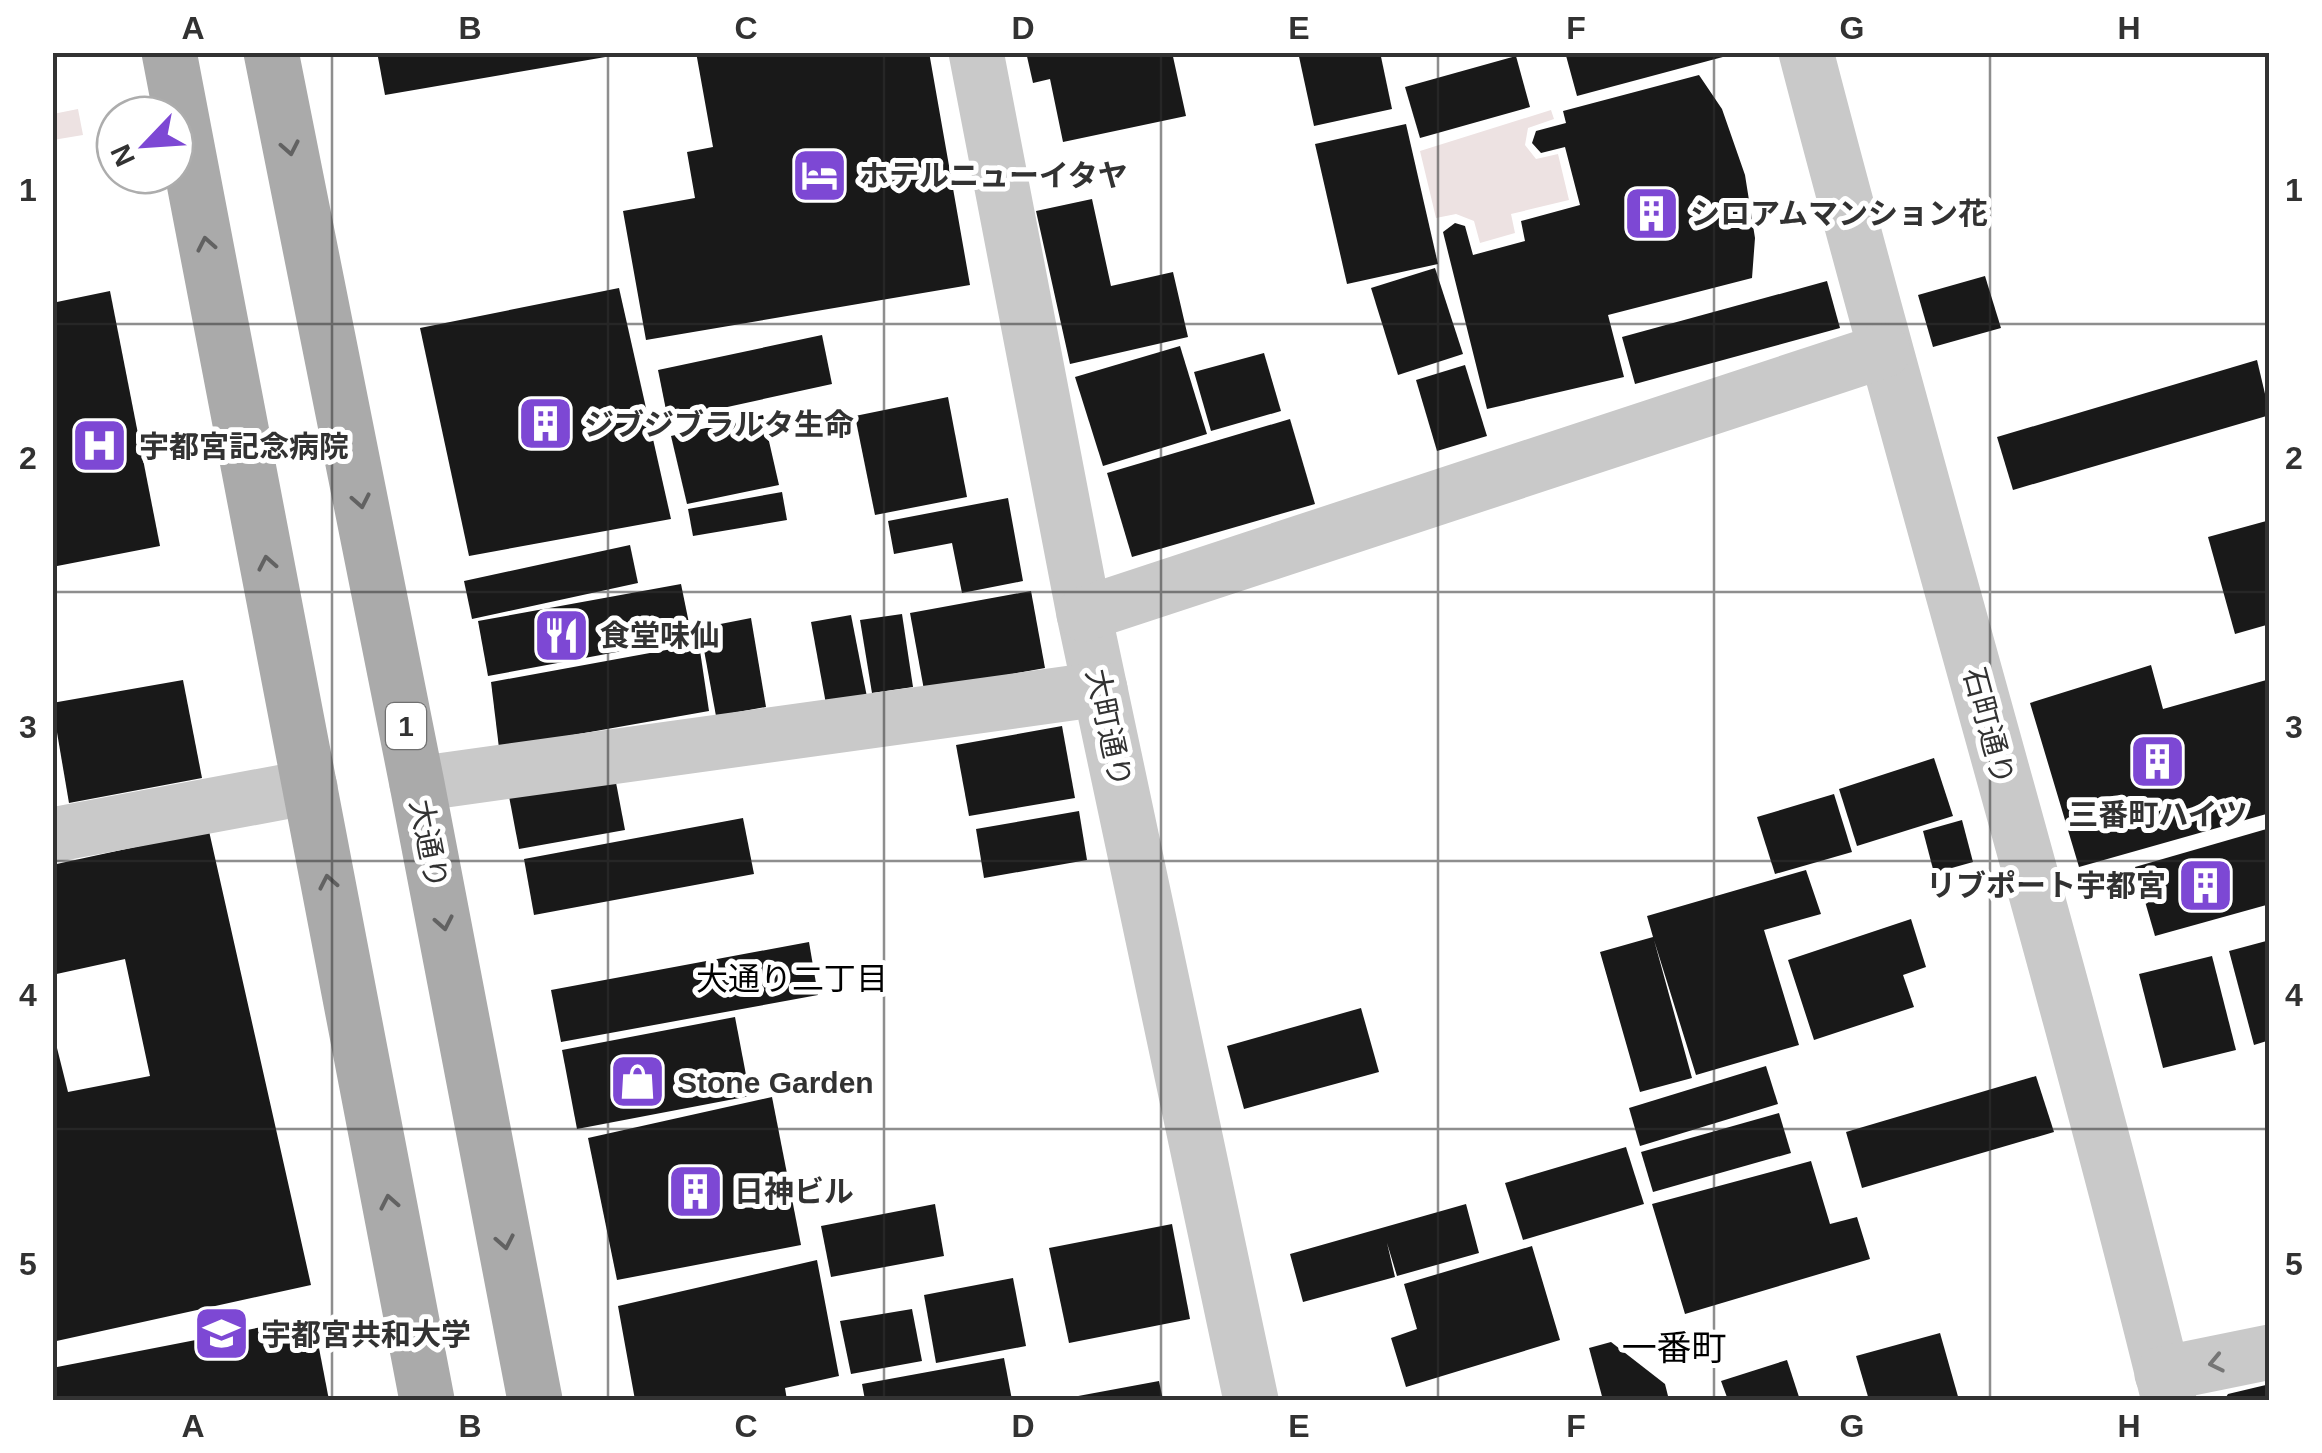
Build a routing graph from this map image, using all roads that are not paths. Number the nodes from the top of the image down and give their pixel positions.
1 (169, 52) edge
2 (271, 52) edge
3 (976, 52) edge
4 (1806, 52) edge
5 (1883, 351) junction
6 (1084, 614) junction
7 (1100, 689) junction
8 (417, 784) junction
9 (310, 787) junction
10 (52, 835) edge
11 (2270, 1352) edge
12 (2167, 1394) edge
13 (427, 1400) edge
14 (535, 1400) edge
15 (1251, 1400) edge

9 -> 1 main road
2 -> 8 main road, 大通り / 1
3 - 6 street, 大町通り
4 - 5 street, 石町通り
5 - 6 street
5 - 12 street, 石町通り
6 - 7 street, 大町通り
7 - 8 street
7 - 15 street, 大町通り
8 -> 14 main road, 大通り / 1
9 - 10 street
13 -> 9 main road
11 -> 12 street

